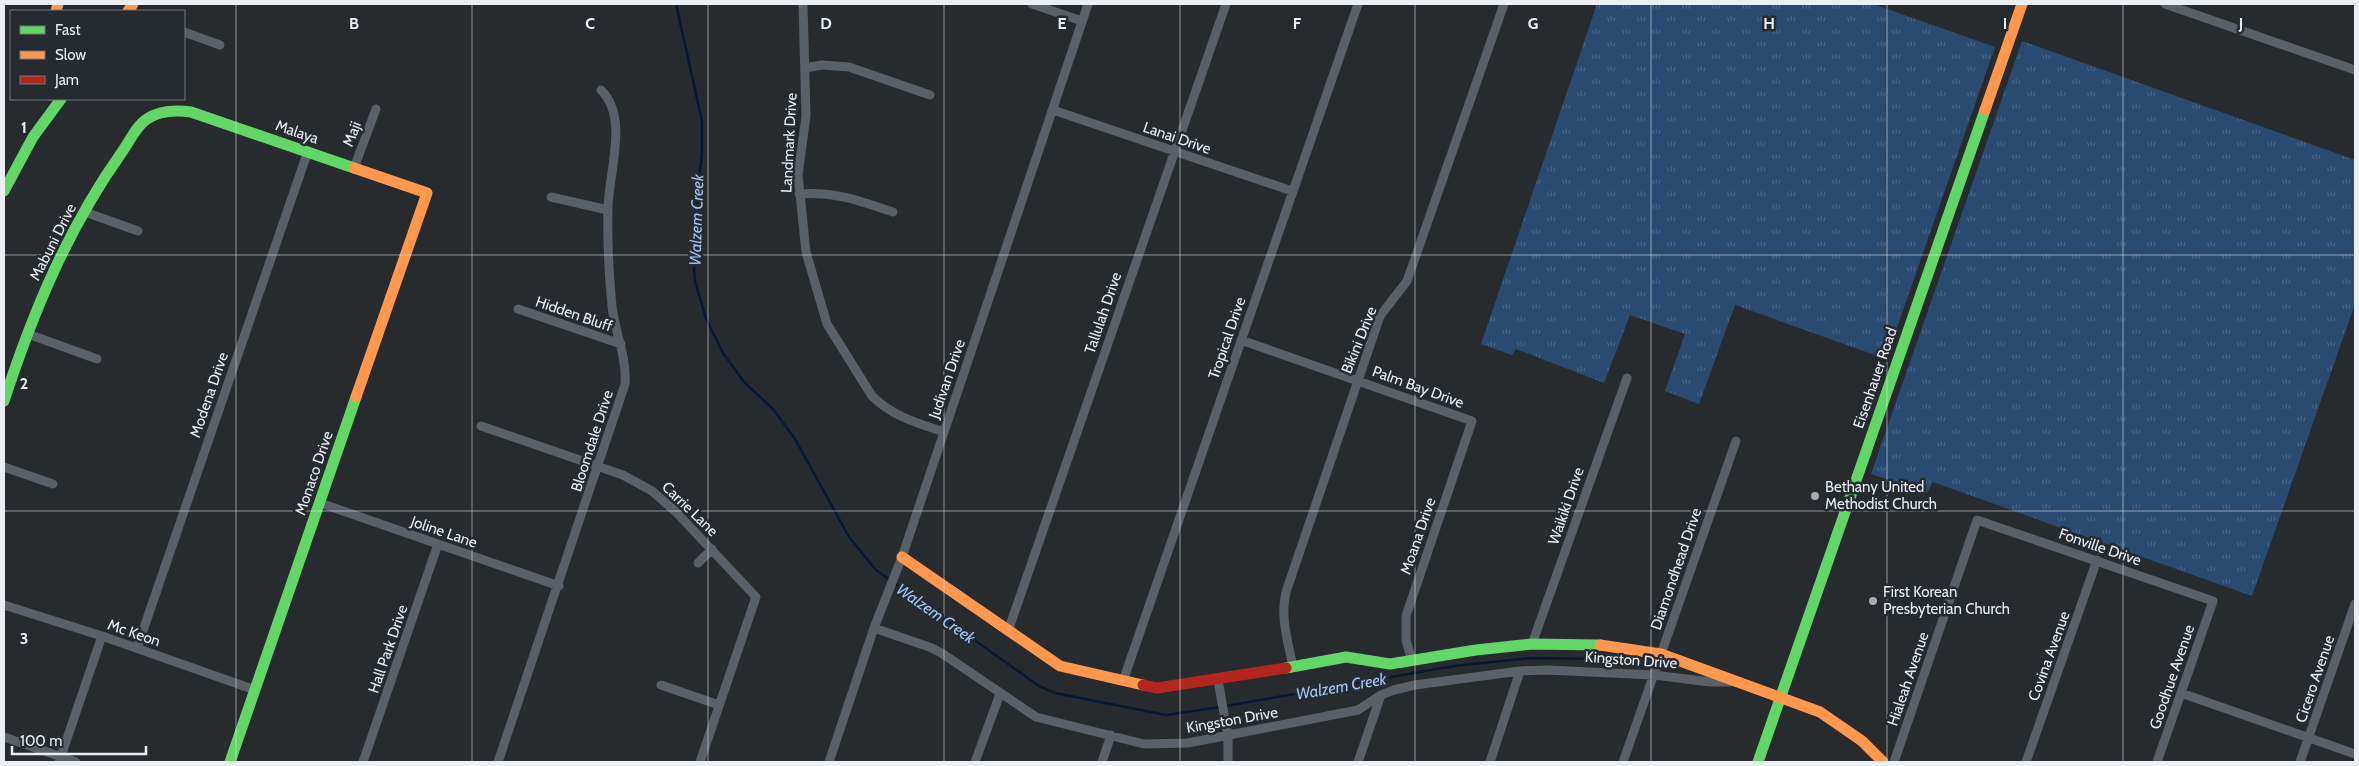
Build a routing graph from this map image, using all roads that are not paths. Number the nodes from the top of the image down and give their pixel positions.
1 (802, 4) edge
2 (1032, 4) edge
3 (1088, 4) edge
4 (1226, 4) edge
5 (1358, 4) edge
6 (1504, 4) edge
7 (2022, 4) edge
8 (2165, 4) edge
9 (1082, 21) junction
10 (185, 32) edge
11 (220, 45) dead end
12 (805, 68) junction
13 (2355, 70) edge
14 (601, 90) dead end
15 (930, 95) dead end
16 (60, 100) edge
17 (376, 109) dead end
18 (1053, 110) junction
19 (157, 113) joint
20 (308, 150) junction
21 (1173, 151) junction
22 (354, 168) junction
23 (4, 191) edge
24 (1292, 191) junction
25 (427, 193) joint
26 (799, 194) junction
27 (551, 197) dead end
28 (608, 210) junction
29 (85, 212) junction
30 (893, 212) dead end
31 (138, 231) dead end
32 (518, 309) dead end
33 (28, 334) junction
34 (1241, 340) junction
35 (621, 344) junction
36 (97, 359) dead end
37 (1626, 378) dead end
38 (1358, 380) junction
39 (4, 397) edge
40 (1472, 421) joint
41 (480, 426) dead end
42 (944, 432) junction
43 (1736, 441) dead end
44 (598, 466) junction
45 (4, 468) edge
46 (53, 484) dead end
47 (320, 503) junction
48 (1977, 520) joint
49 (438, 544) junction
50 (712, 550) junction
51 (902, 557) junction
52 (2098, 560) junction
53 (698, 563) dead end
54 (559, 586) junction
55 (2213, 601) joint
56 (2355, 604) edge
57 (4, 605) edge
58 (874, 628) junction
59 (1008, 631) junction
60 (102, 636) junction
61 (1532, 644) junction
62 (137, 648) junction
63 (1661, 654) junction
64 (1412, 661) junction
65 (1293, 667) junction
66 (1520, 671) junction
67 (1654, 675) junction
68 (1218, 680) junction
69 (1123, 681) junction
70 (1733, 682) junction
71 (661, 685) dead end
72 (255, 690) junction
73 (2181, 693) junction
74 (1000, 694) junction
75 (1381, 696) junction
76 (1780, 697) junction
77 (719, 704) junction
78 (1111, 735) junction
79 (1228, 736) junction
80 (4, 737) edge
81 (2309, 737) junction
82 (2355, 754) edge
83 (60, 760) edge
84 (76, 762) edge
85 (230, 762) edge
86 (363, 762) edge
87 (498, 762) edge
88 (700, 762) edge
89 (829, 762) edge
90 (975, 762) edge
91 (1102, 762) edge
92 (1228, 762) edge
93 (1358, 762) edge
94 (1490, 762) edge
95 (1623, 762) edge
96 (1758, 762) edge
97 (1883, 762) edge
98 (1894, 762) edge
99 (2026, 762) edge
100 (2157, 762) edge
101 (2300, 762) edge

1 - 12 street, Landmark Drive
2 - 9 street
3 - 9 street, Judivan Drive
4 - 21 street, Tallulah Drive
5 - 24 street, Tropical Drive
6 - 38 street, Bikini Drive
7 - 76 street, Eisenhauer Road
8 - 13 street
9 - 18 street, Judivan Drive
10 - 11 street
12 - 15 street
12 - 26 street, Landmark Drive
14 - 28 street, Bloomdale Drive
16 - 23 street
17 - 22 street, Maji
18 - 21 street, Lanai Drive
18 - 42 street, Judivan Drive
19 - 20 street, Malaya
19 - 29 street, Mabuni Drive
20 - 22 street, Malaya
20 - 62 street, Modena Drive
21 - 24 street, Lanai Drive
21 - 59 street, Tallulah Drive
22 - 25 street, Malaya
24 - 34 street, Tropical Drive
25 - 47 street, Monaco Drive
26 - 30 street
26 - 42 street, Landmark Drive
27 - 28 street
28 - 35 street, Bloomdale Drive
29 - 31 street
29 - 33 street, Mabuni Drive
32 - 35 street, Hidden Bluff
33 - 36 street
33 - 39 street, Mabuni Drive
34 - 38 street, Palm Bay Drive
34 - 69 street, Tropical Drive
35 - 44 street, Bloomdale Drive
37 - 61 street, Waikiki Drive
38 - 40 street, Palm Bay Drive
38 - 65 street, Bikini Drive
40 - 64 street, Moana Drive
41 - 44 street, Carrie Lane
42 - 51 street, Judivan Drive
43 - 63 street, Diamondhead Drive
44 - 50 street, Carrie Lane
44 - 54 street, Bloomdale Drive
45 - 46 street
47 - 49 street, Joline Lane
47 - 72 street, Monaco Drive
48 - 52 street, Fonville Drive
48 - 98 street, Hialeah Avenue
49 - 54 street, Joline Lane
49 - 86 street, Hall Park Drive
50 - 53 street, Carrie Lane
50 - 77 street, Carrie Lane
51 - 58 street, Judivan Drive
51 - 59 street, Kingston Drive
52 - 55 street, Fonville Drive
52 - 99 street, Covina Avenue
54 - 87 street, Bloomdale Drive
55 - 73 street, Goodhue Avenue
56 - 81 street, Cicero Avenue
57 - 60 street, Mc Keon
58 - 74 street, Kingston Drive
58 - 89 street, Judivan Drive
59 - 69 street, Kingston Drive
60 - 62 street, Mc Keon
60 - 83 street
61 - 63 street, Kingston Drive
61 - 64 street, Kingston Drive
62 - 72 street, Mc Keon
63 - 67 street, Diamondhead Drive
63 - 70 street, Kingston Drive
64 - 65 street, Kingston Drive
65 - 68 street, Kingston Drive
66 - 67 street, Kingston Drive
66 - 75 street, Kingston Drive
66 - 94 street
67 - 70 street, Kingston Drive
67 - 95 street, Diamondhead Drive
68 - 69 street, Kingston Drive
68 - 79 street
70 - 76 street, Kingston Drive
71 - 77 street
72 - 85 street, Monaco Drive
73 - 81 street
73 - 100 street, Goodhue Avenue
74 - 78 street, Kingston Drive
74 - 90 street
75 - 79 street, Kingston Drive
75 - 93 street
76 - 96 street, Eisenhauer Road
76 - 97 street, Kingston Drive
77 - 88 street
78 - 79 street, Kingston Drive
78 - 91 street
79 - 92 street
80 - 83 street
81 - 82 street
81 - 101 street, Cicero Avenue
83 - 84 street

